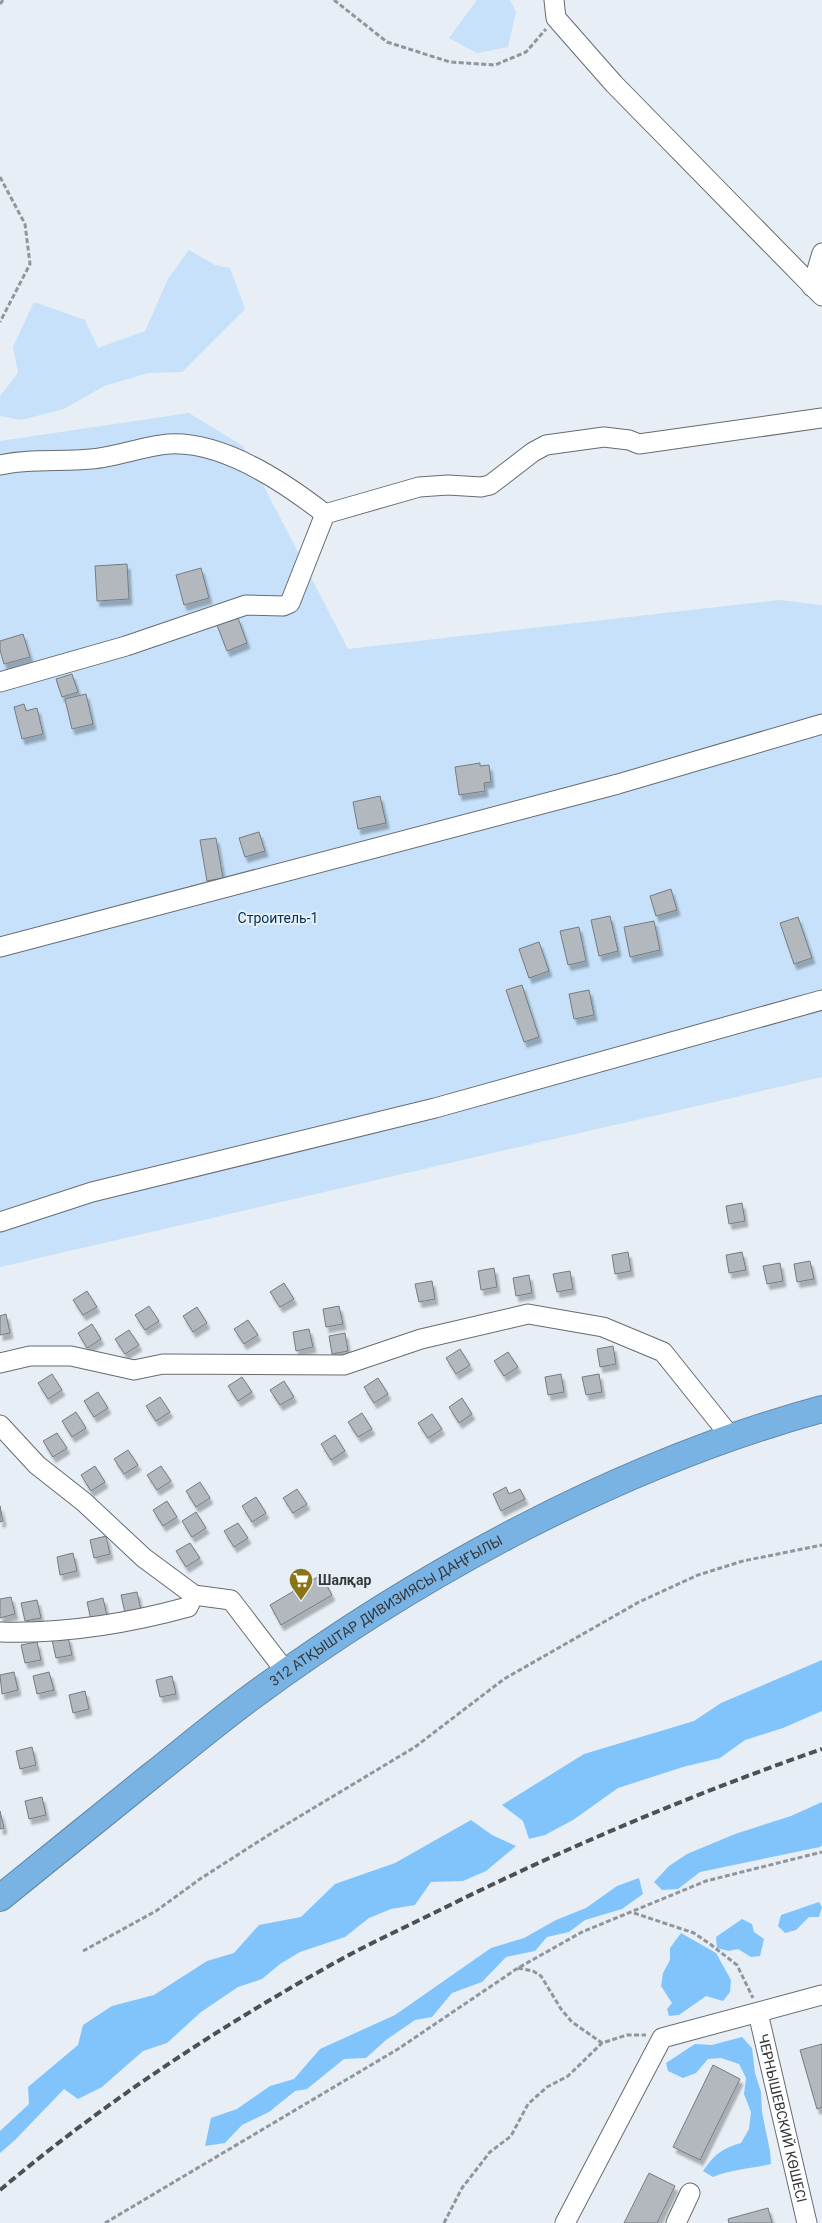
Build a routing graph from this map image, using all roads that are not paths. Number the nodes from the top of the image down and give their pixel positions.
1 (555, 9) edge
2 (822, 254) edge
3 (817, 292) edge
4 (822, 418) edge
5 (0, 465) edge
6 (325, 514) junction
7 (0, 682) edge
8 (822, 724) edge
9 (0, 946) edge
10 (822, 1000) edge
11 (0, 1222) edge
12 (0, 1363) edge
13 (822, 1409) edge
14 (0, 1424) edge
15 (731, 1437) junction
16 (194, 1595) junction
17 (0, 1632) edge
18 (286, 1672) junction
19 (0, 1898) edge
20 (822, 1995) edge
21 (758, 2013) junction
22 (690, 2193) dead end
23 (566, 2223) edge
24 (676, 2223) edge
25 (807, 2223) edge

1 - 3 street
2 - 3 street
4 - 6 street
5 - 6 street
6 - 7 street
8 - 9 street
10 - 11 street
12 - 15 street
13 - 15 highway, 312 АТҚЫШТАР ДИВИЗИЯСЫ ДАҢҒЫЛЫ
14 - 16 street
15 - 18 highway, 312 АТҚЫШТАР ДИВИЗИЯСЫ ДАҢҒЫЛЫ
16 - 17 street
16 - 18 street
18 - 19 highway, 312 АТҚЫШТАР ДИВИЗИЯСЫ ДАҢҒЫЛЫ
20 - 21 street
21 - 23 street
21 - 25 street, ЧЕРНЫШЕВСКИЙ КӨШЕСІ
22 - 24 street

